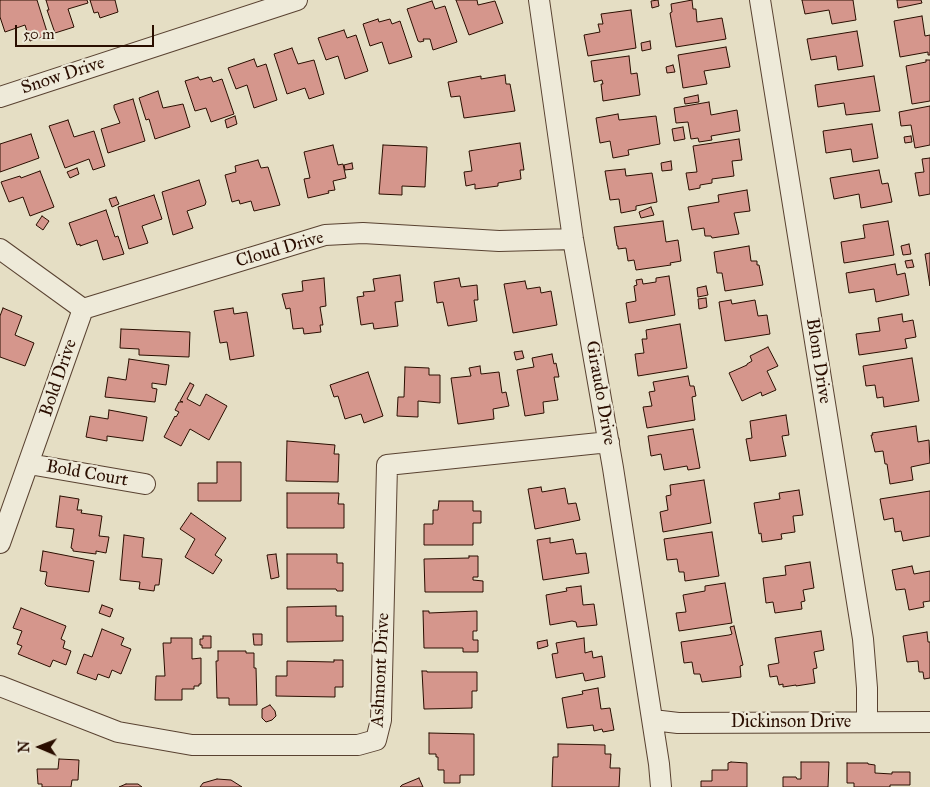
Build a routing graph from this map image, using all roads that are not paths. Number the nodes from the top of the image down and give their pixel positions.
1 (297, 0) edge
2 (539, 0) edge
3 (760, 0) edge
4 (0, 97) edge
5 (573, 238) junction
6 (0, 249) edge
7 (83, 309) junction
8 (609, 442) junction
9 (28, 464) junction
10 (145, 484) dead end
11 (0, 543) edge
12 (0, 686) edge
13 (652, 720) junction
14 (867, 722) junction
15 (930, 722) edge
16 (661, 787) edge

1 - 4 street, Snow Drive
2 - 5 street, Giraudo Drive
3 - 14 street, Blom Drive
5 - 7 street, Cloud Drive
5 - 8 street, Giraudo Drive
6 - 7 street
7 - 9 street, Bold Drive
8 - 12 street, Ashmont Drive
8 - 13 street, Giraudo Drive
9 - 10 street, Bold Court
9 - 11 street, Bold Drive
13 - 14 street, Dickinson Drive
13 - 16 street, Giraudo Drive
14 - 15 street, Dickinson Drive

